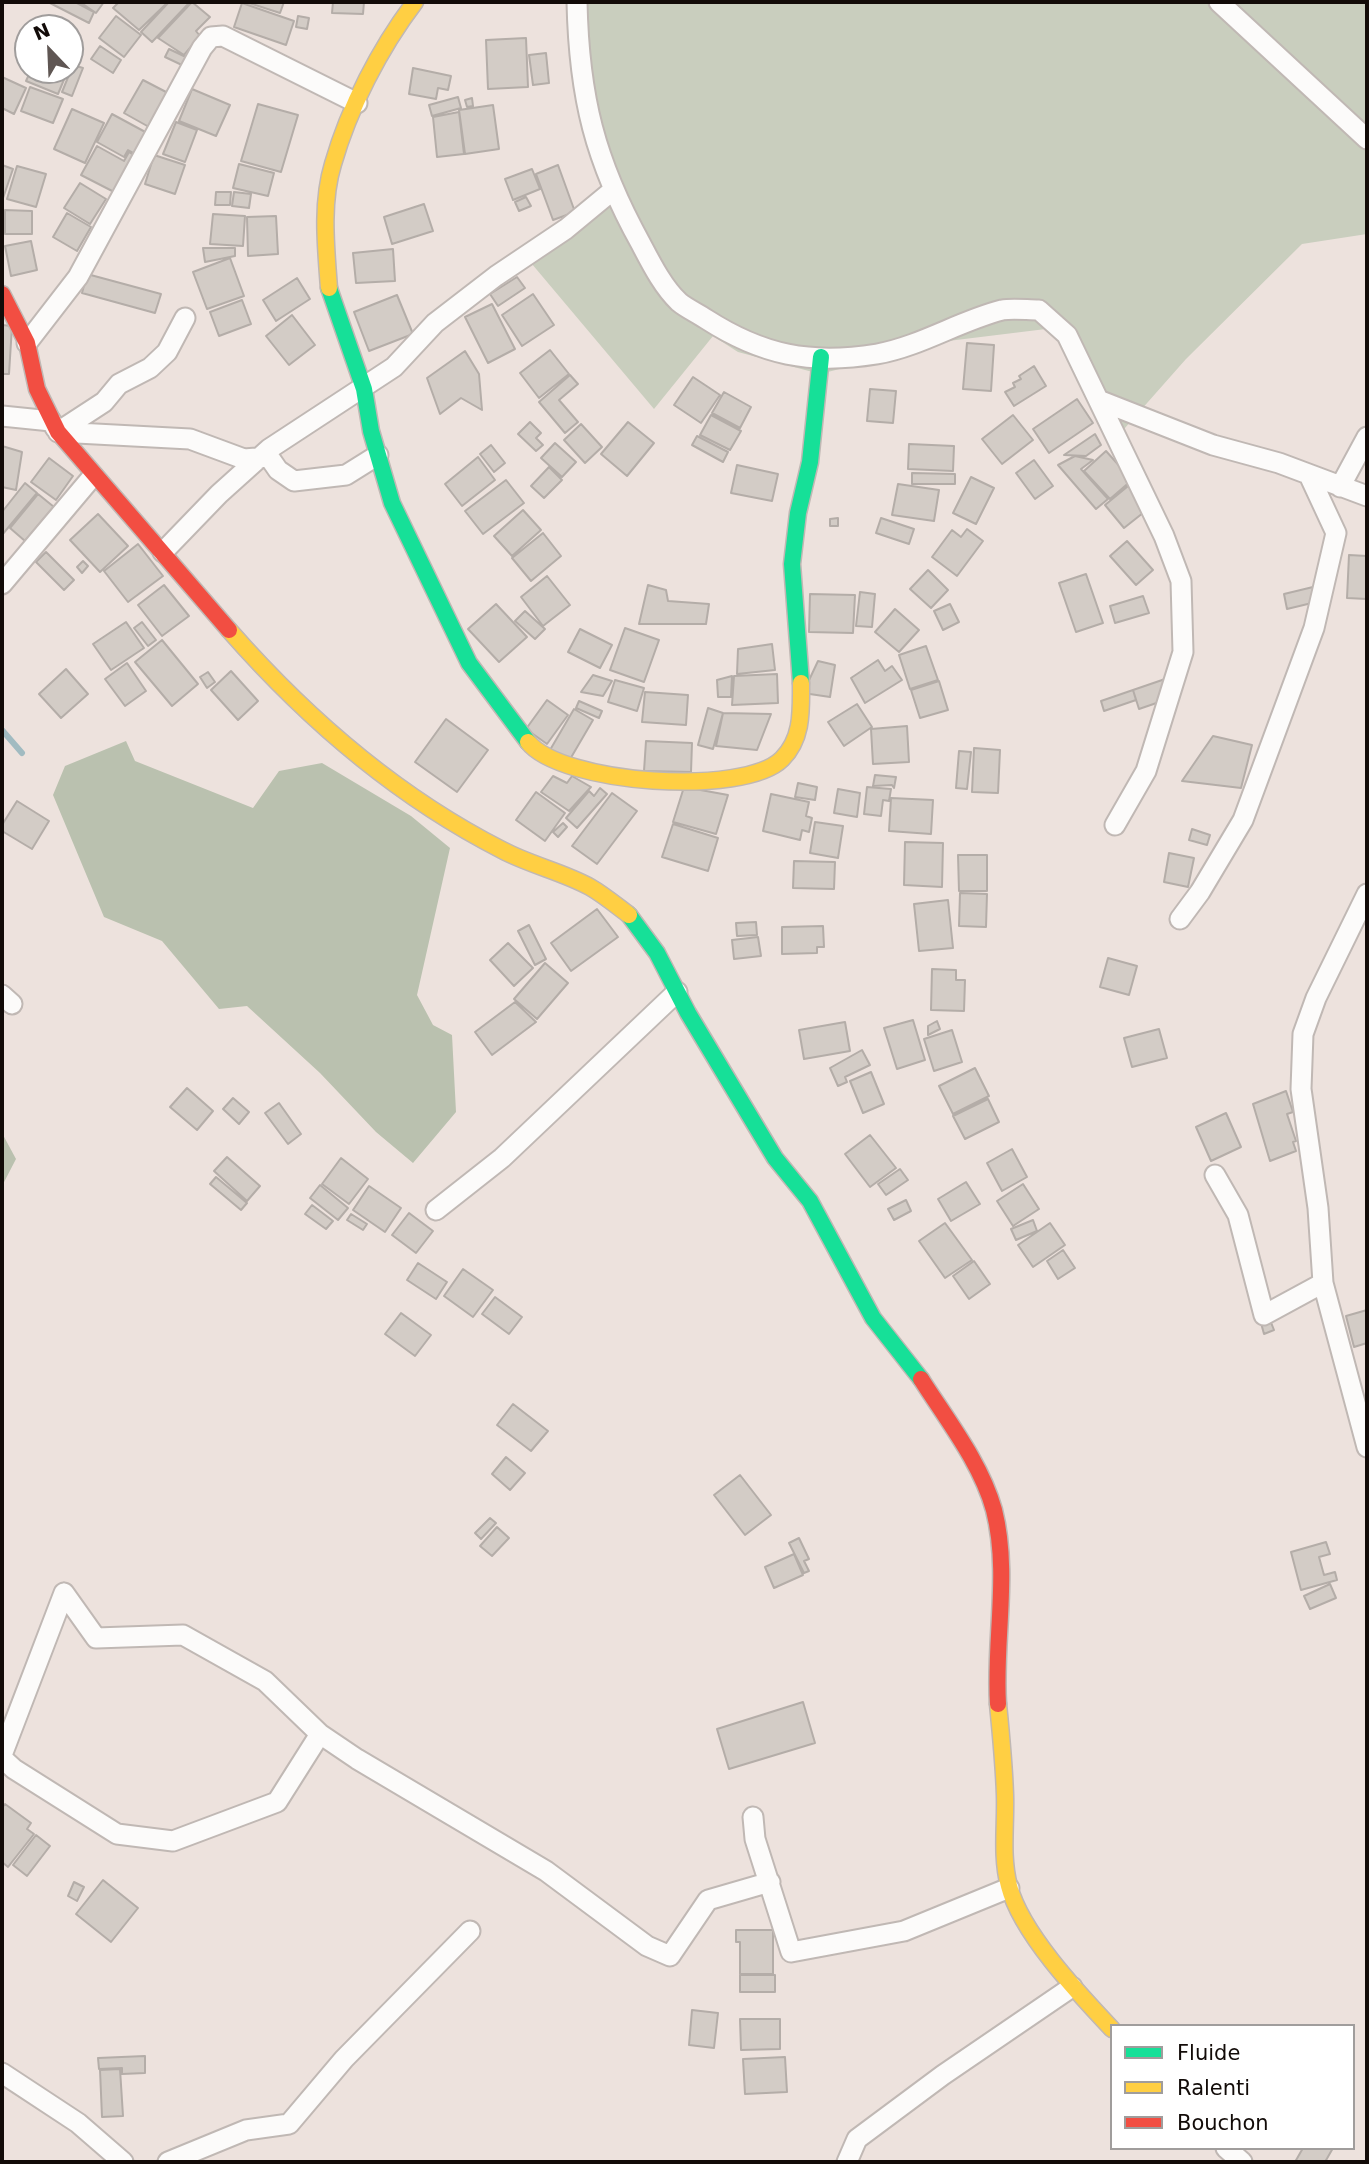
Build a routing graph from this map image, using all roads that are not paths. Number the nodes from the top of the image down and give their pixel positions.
1 (415, 2) edge
2 (577, 2) edge
3 (1219, 2) edge
4 (357, 103) junction
5 (1367, 139) edge
6 (612, 191) junction
7 (2, 294) edge
8 (185, 318) dead end
9 (27, 343) junction
10 (821, 357) junction
11 (364, 389) junction
12 (1101, 401) junction
13 (2, 416) edge
14 (58, 432) junction
15 (1367, 437) edge
16 (377, 454) junction
17 (256, 461) junction
18 (1309, 475) junction
19 (93, 476) junction
20 (1340, 487) junction
21 (1367, 496) edge
22 (163, 552) junction
23 (2, 584) edge
24 (1115, 825) dead end
25 (1367, 894) edge
26 (1180, 919) dead end
27 (677, 992) junction
28 (1215, 1175) dead end
29 (436, 1210) dead end
30 (1323, 1283) junction
31 (1367, 1447) edge
32 (320, 1734) junction
33 (2, 1757) edge
34 (753, 1817) dead end
35 (770, 1882) junction
36 (1009, 1888) junction
37 (470, 1931) dead end
38 (1072, 1987) junction
39 (1110, 2027) edge
40 (2, 2073) edge
41 (1228, 2150) edge
42 (123, 2162) edge
43 (168, 2162) edge
44 (847, 2162) edge
45 (1242, 2162) edge

1 - 4 street
2 - 6 street
3 - 5 street
4 - 9 street
4 - 11 street
6 - 10 street
6 - 11 street
7 - 9 street
8 - 14 street
9 - 14 street
10 - 12 street
10 - 16 street
11 - 16 street
11 - 17 street
12 - 18 street
12 - 24 street
13 - 14 street
14 - 17 street
14 - 19 street
15 - 20 street
16 - 17 street
17 - 22 street
18 - 20 street
18 - 26 street
19 - 22 street
19 - 23 street
20 - 21 street
22 - 27 street
25 - 30 street
27 - 29 street
27 - 36 street
28 - 30 street
30 - 31 street
32 - 33 street
32 - 33 street
32 - 35 street
34 - 35 street
35 - 36 street
36 - 38 street
37 - 43 street
38 - 39 street
38 - 44 street
40 - 42 street
41 - 45 street

